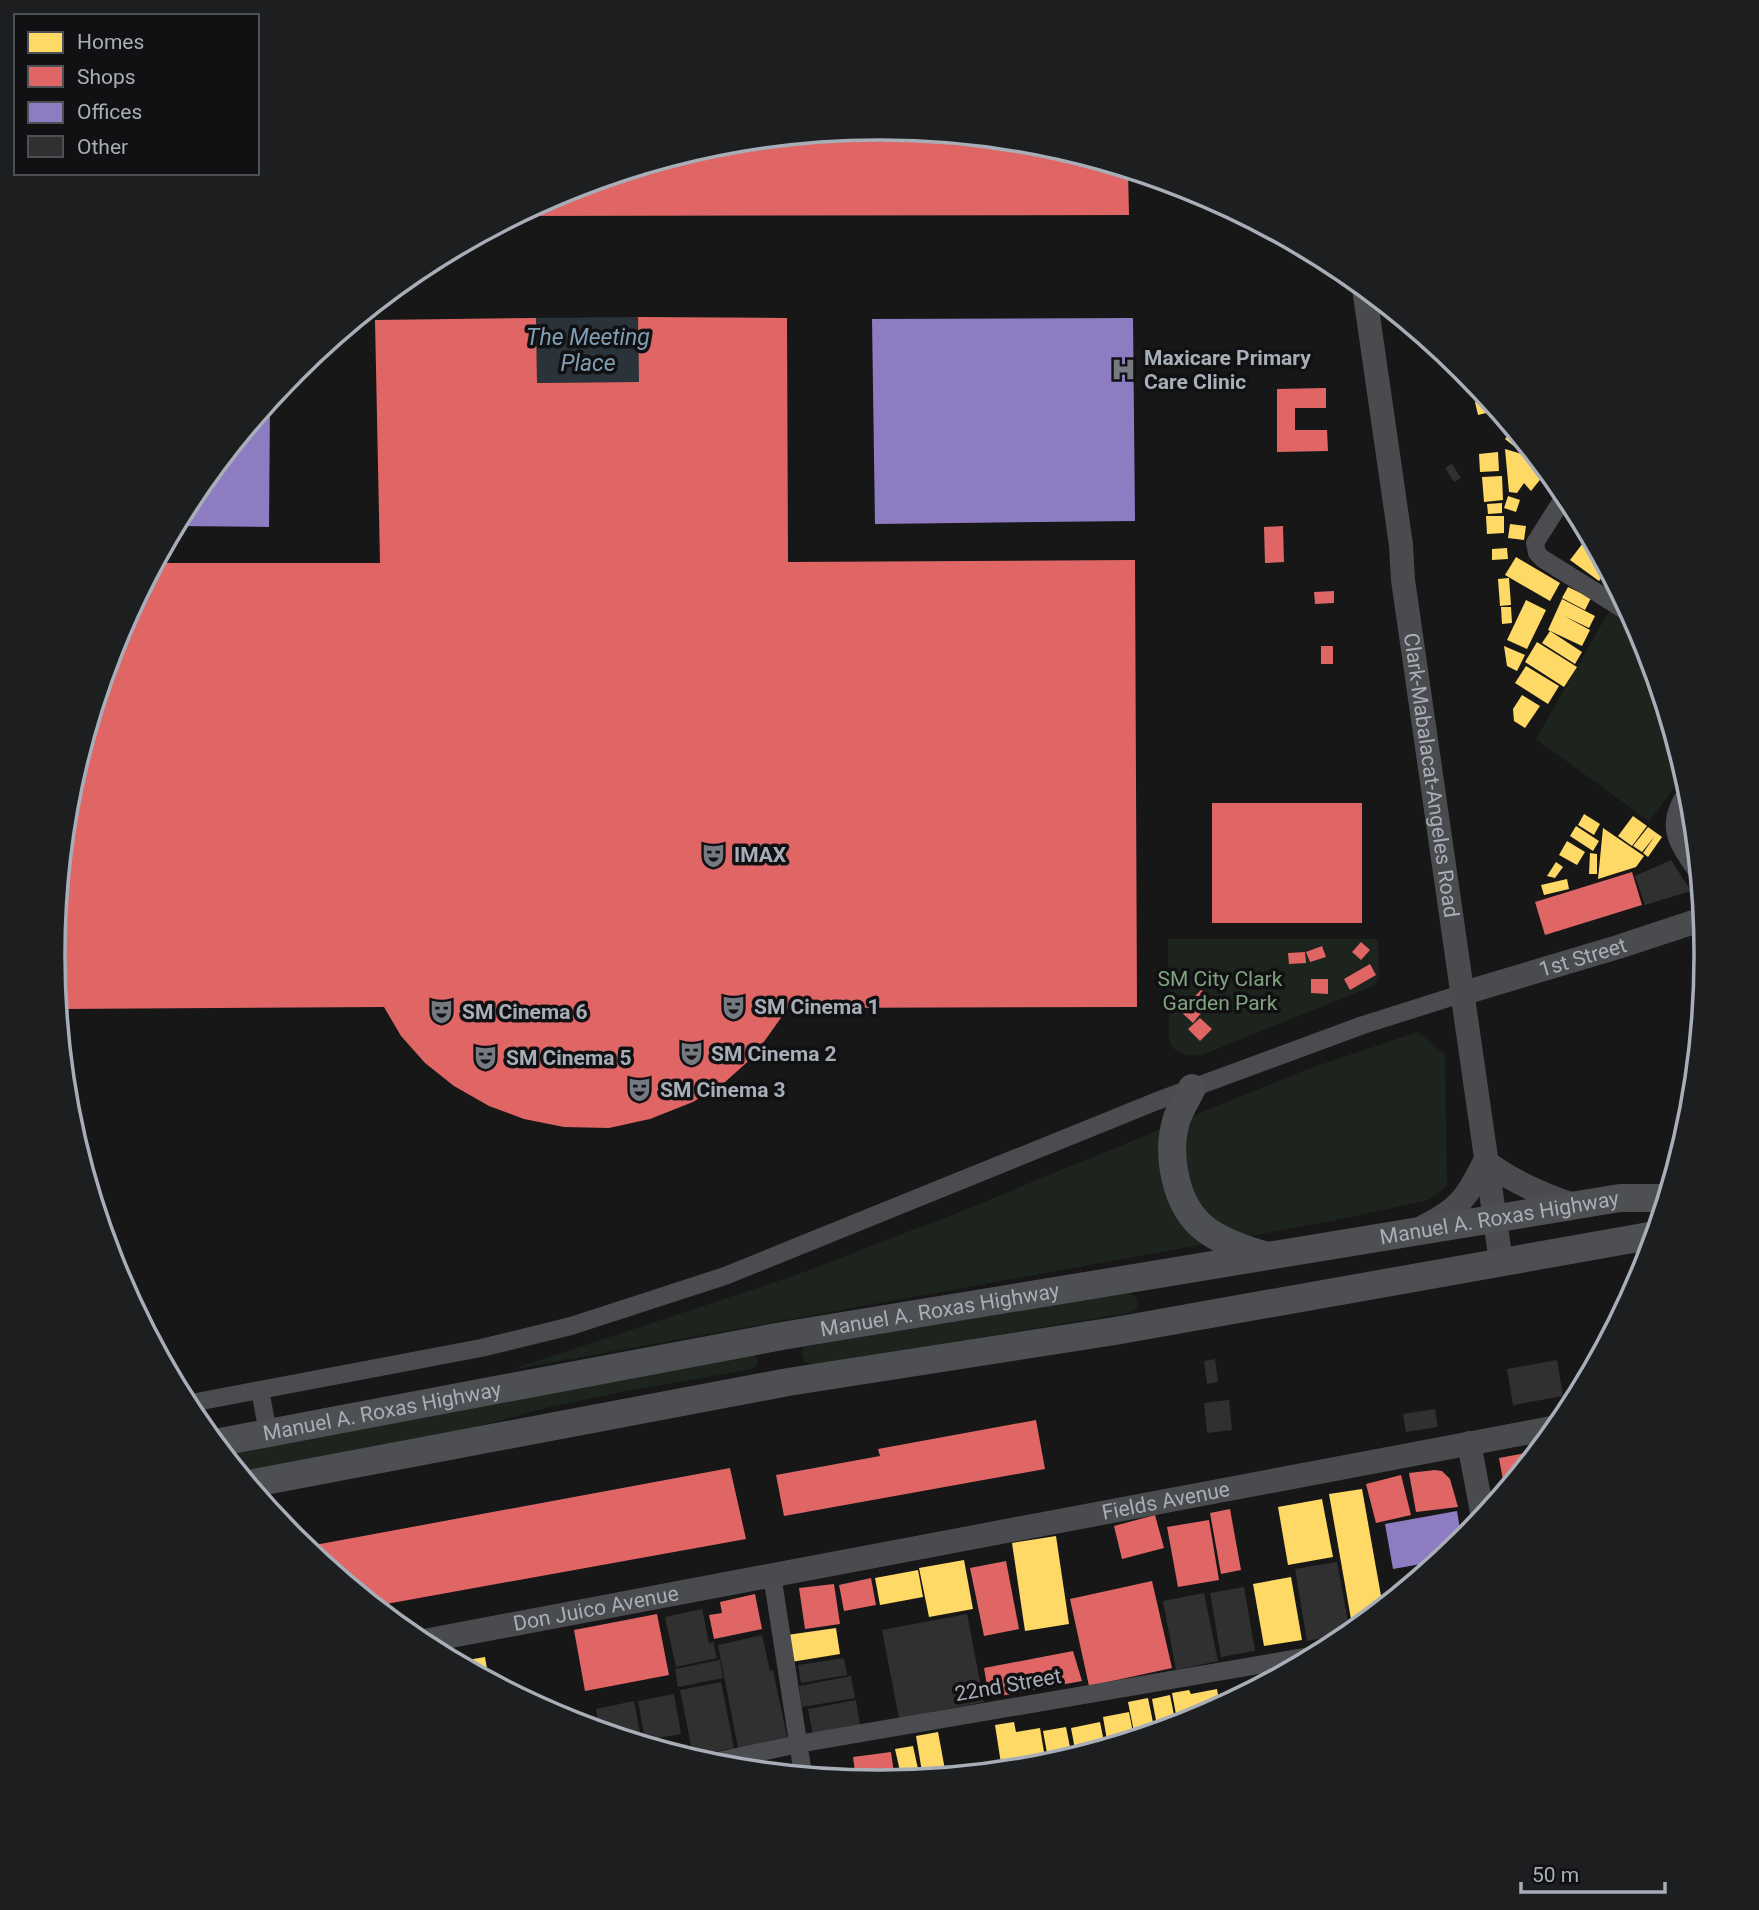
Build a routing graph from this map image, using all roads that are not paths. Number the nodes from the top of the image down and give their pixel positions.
1 (1366, 303) edge
2 (1559, 505) edge
3 (1614, 603) edge
4 (1680, 804) edge
5 (1688, 857) edge
6 (1693, 922) edge
7 (1464, 993) junction
8 (1192, 1088) junction
9 (1485, 1161) junction
10 (1657, 1198) edge
11 (1576, 1206) junction
12 (1493, 1219) junction
13 (1409, 1234) junction
14 (1643, 1237) edge
15 (1270, 1257) junction
16 (1501, 1262) junction
17 (750, 1342) junction
18 (260, 1390) junction
19 (198, 1402) edge
20 (543, 1428) junction
21 (1541, 1430) edge
22 (268, 1433) junction
23 (226, 1441) edge
24 (1469, 1443) junction
25 (259, 1482) edge
26 (1481, 1504) edge
27 (772, 1575) junction
28 (437, 1639) edge
29 (1289, 1660) edge
30 (798, 1744) junction
31 (738, 1757) edge
32 (802, 1766) edge

1 - 7 main road, Clark-Mabalacat-Angeles Road
2 - 3 street
4 - 5 street
6 - 7 main road, 1st Street
7 - 8 street
7 - 9 main road, Clark-Mabalacat-Angeles Road
8 - 15 main road
8 - 18 street
9 - 11 main road
9 - 12 main road, Clark-Mabalacat-Angeles Road
9 - 13 main road
10 - 11 main road, Manuel A. Roxas Highway
11 - 12 main road, Manuel A. Roxas Highway
12 - 13 main road, Manuel A. Roxas Highway
12 - 16 main road, Clark-Mabalacat-Angeles Road
13 - 15 main road, Manuel A. Roxas Highway
14 - 16 main road, Manuel A. Roxas Highway
15 - 17 main road, Manuel A. Roxas Highway
16 - 20 main road, Manuel A. Roxas Highway
17 - 20 main road
17 - 22 main road, Manuel A. Roxas Highway
18 - 19 street
18 - 22 street
20 - 25 main road, Manuel A. Roxas Highway
21 - 24 main road, Fields Avenue
22 - 23 main road, Manuel A. Roxas Highway
24 - 26 main road
24 - 27 main road, Fields Avenue
27 - 28 main road, Don Juico Avenue
27 - 30 street
29 - 30 street, 22nd Street
30 - 31 street, 22nd Street
30 - 32 street

